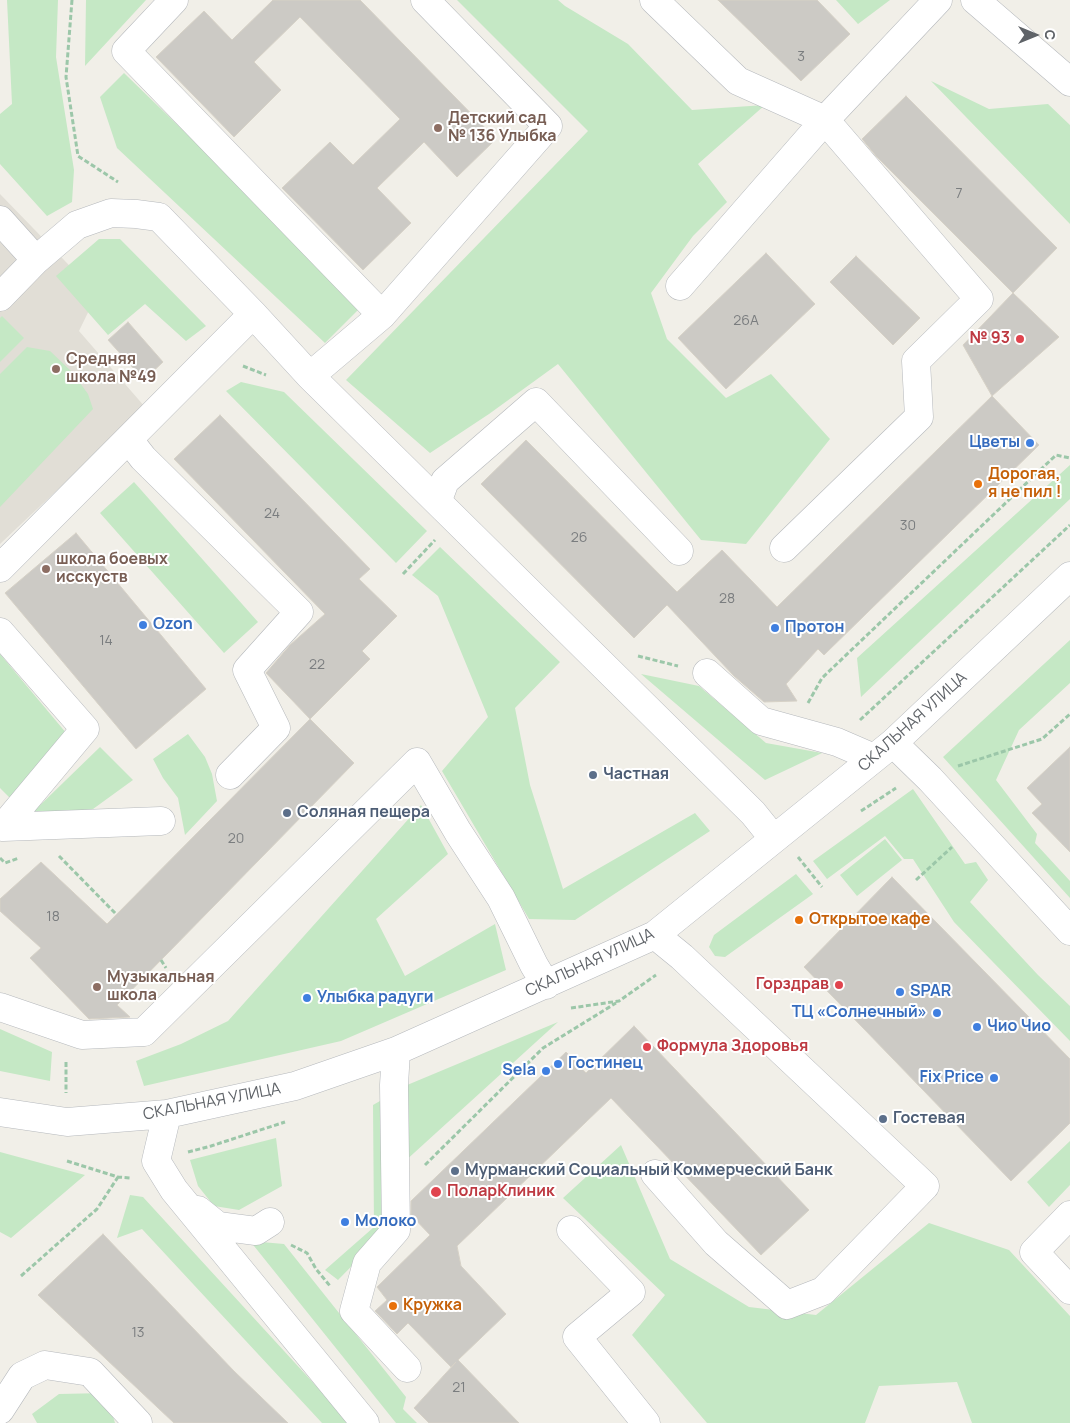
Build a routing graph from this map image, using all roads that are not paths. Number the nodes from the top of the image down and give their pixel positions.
1 (174, 0) edge
2 (425, 0) edge
3 (654, 0) edge
4 (938, 0) edge
5 (975, 0) edge
6 (1070, 82) edge
7 (825, 120) junction
8 (0, 220) edge
9 (36, 260) junction
10 (680, 286) dead end
11 (0, 297) edge
12 (253, 314) junction
13 (382, 315) junction
14 (310, 376) junction
15 (129, 440) junction
16 (438, 500) junction
17 (784, 548) dead end
18 (679, 550) dead end
19 (0, 568) edge
20 (1070, 576) edge
21 (0, 632) edge
22 (707, 673) road end
23 (884, 750) junction
24 (230, 775) dead end
25 (161, 821) dead end
26 (1, 826) edge
27 (784, 846) junction
28 (1070, 931) edge
29 (655, 935) junction
30 (546, 984) junction
31 (0, 1006) edge
32 (396, 1051) junction
33 (0, 1112) edge
34 (167, 1114) junction
35 (655, 1174) dead end
36 (174, 1190) junction
37 (1070, 1215) edge
38 (270, 1222) dead end
39 (571, 1230) dead end
40 (1070, 1290) edge
41 (407, 1368) dead end
42 (0, 1410) edge
43 (11, 1423) edge
44 (138, 1423) edge
45 (365, 1423) edge
46 (646, 1423) edge

1 - 13 street
2 - 13 street
3 - 7 street
4 - 7 street
5 - 6 street
7 - 10 street
7 - 17 street
8 - 9 street
9 - 11 street
9 - 12 street
12 - 14 street
12 - 15 street
13 - 14 street
14 - 16 street
15 - 19 street
15 - 24 street
16 - 18 street
16 - 27 street
20 - 23 street, СКАЛЬНАЯ УЛИЦА
21 - 26 street
22 - 23 street
23 - 27 street, СКАЛЬНАЯ УЛИЦА
23 - 28 street
25 - 26 street
27 - 29 street, СКАЛЬНАЯ УЛИЦА
29 - 30 street, СКАЛЬНАЯ УЛИЦА
29 - 35 street
30 - 31 street
30 - 32 street, СКАЛЬНАЯ УЛИЦА
32 - 34 street, СКАЛЬНАЯ УЛИЦА
32 - 41 street
33 - 34 street, СКАЛЬНАЯ УЛИЦА
34 - 36 street
36 - 38 street
36 - 45 street
37 - 40 street
39 - 46 street
42 - 43 street
42 - 44 street

